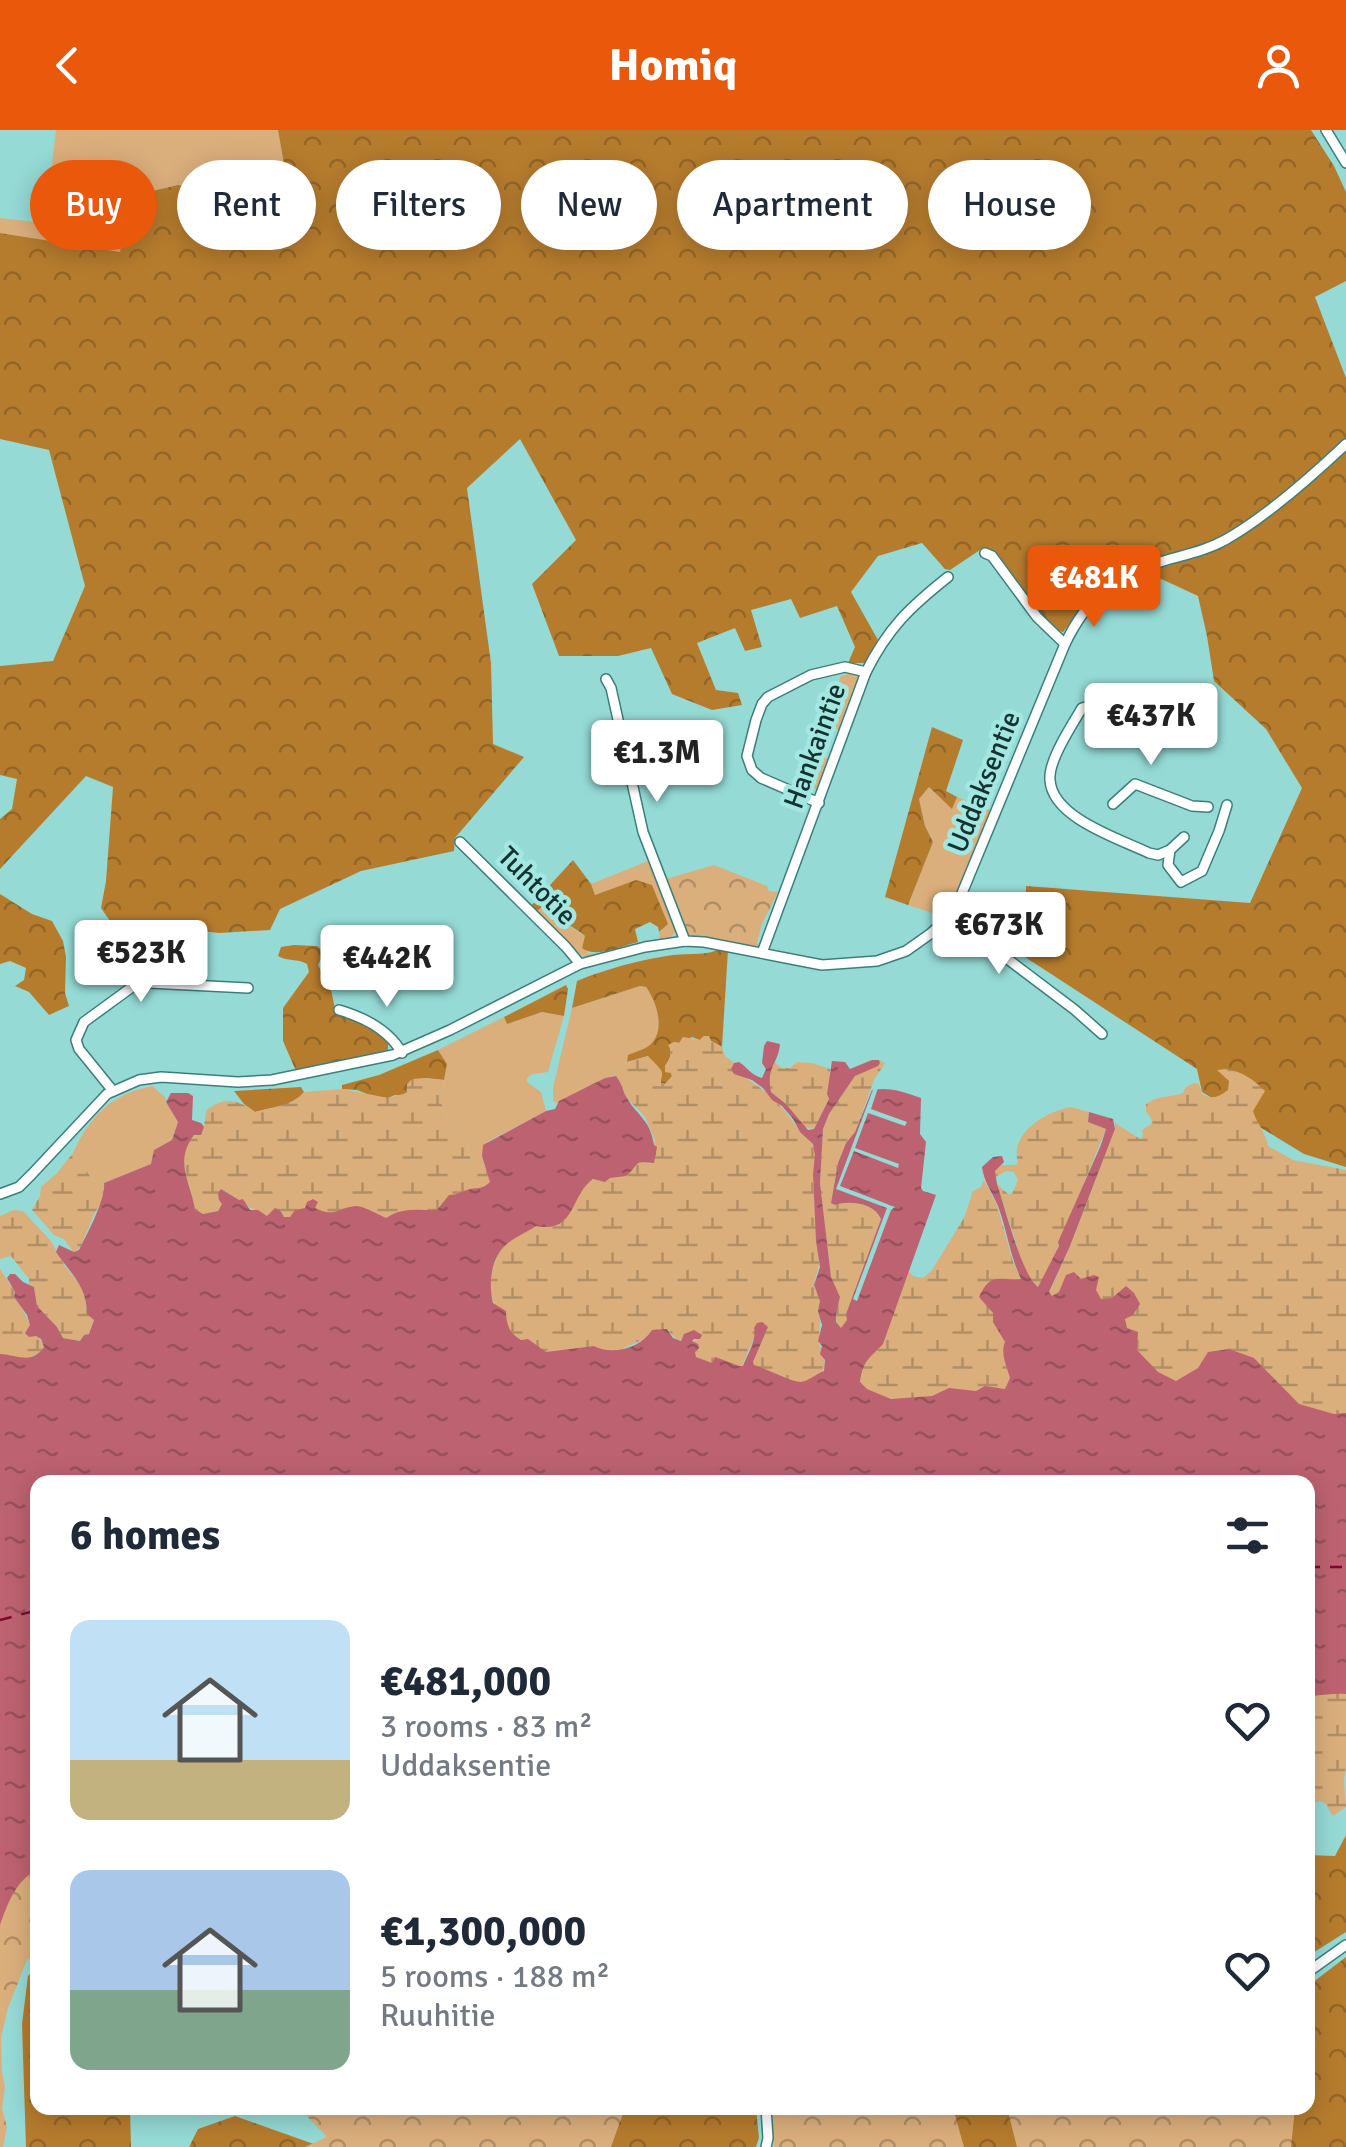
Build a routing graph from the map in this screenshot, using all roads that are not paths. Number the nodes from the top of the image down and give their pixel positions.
1 (1326, 130) edge
2 (1346, 163) edge
3 (1346, 444) edge
4 (986, 553) dead end
5 (948, 577) dead end
6 (1065, 644) junction
7 (866, 672) junction
8 (606, 680) dead end
9 (1115, 706) dead end
10 (820, 803) junction
11 (1113, 804) dead end
12 (1226, 805) dead end
13 (1208, 806) dead end
14 (1184, 837) dead end
15 (460, 842) dead end
16 (1170, 850) junction
17 (950, 916) junction
18 (686, 941) junction
19 (762, 954) junction
20 (580, 964) junction
21 (248, 988) dead end
22 (339, 1010) dead end
23 (1102, 1034) dead end
24 (402, 1052) junction
25 (113, 1091) junction
26 (1, 1196) edge
27 (1346, 1945) edge
28 (1315, 1967) edge
29 (766, 2115) edge
30 (766, 2147) edge

1 - 2 street
3 - 6 street, Uddaksentie
4 - 6 street
5 - 7 street, Hankaintie
6 - 17 street, Uddaksentie
7 - 10 street, Hankaintie
7 - 10 street
8 - 18 street
9 - 16 street
10 - 19 street, Hankaintie
11 - 13 street
12 - 16 street
14 - 16 street
15 - 20 street, Tuhtotie
17 - 19 street, Uddaksentie
17 - 23 street
18 - 19 street, Uddaksentie
18 - 20 street, Uddaksentie
20 - 24 street, Uddaksentie
21 - 25 street
22 - 24 street
24 - 25 street, Uddaksentie
25 - 26 street, Uddaksentie
27 - 28 street
29 - 30 street

